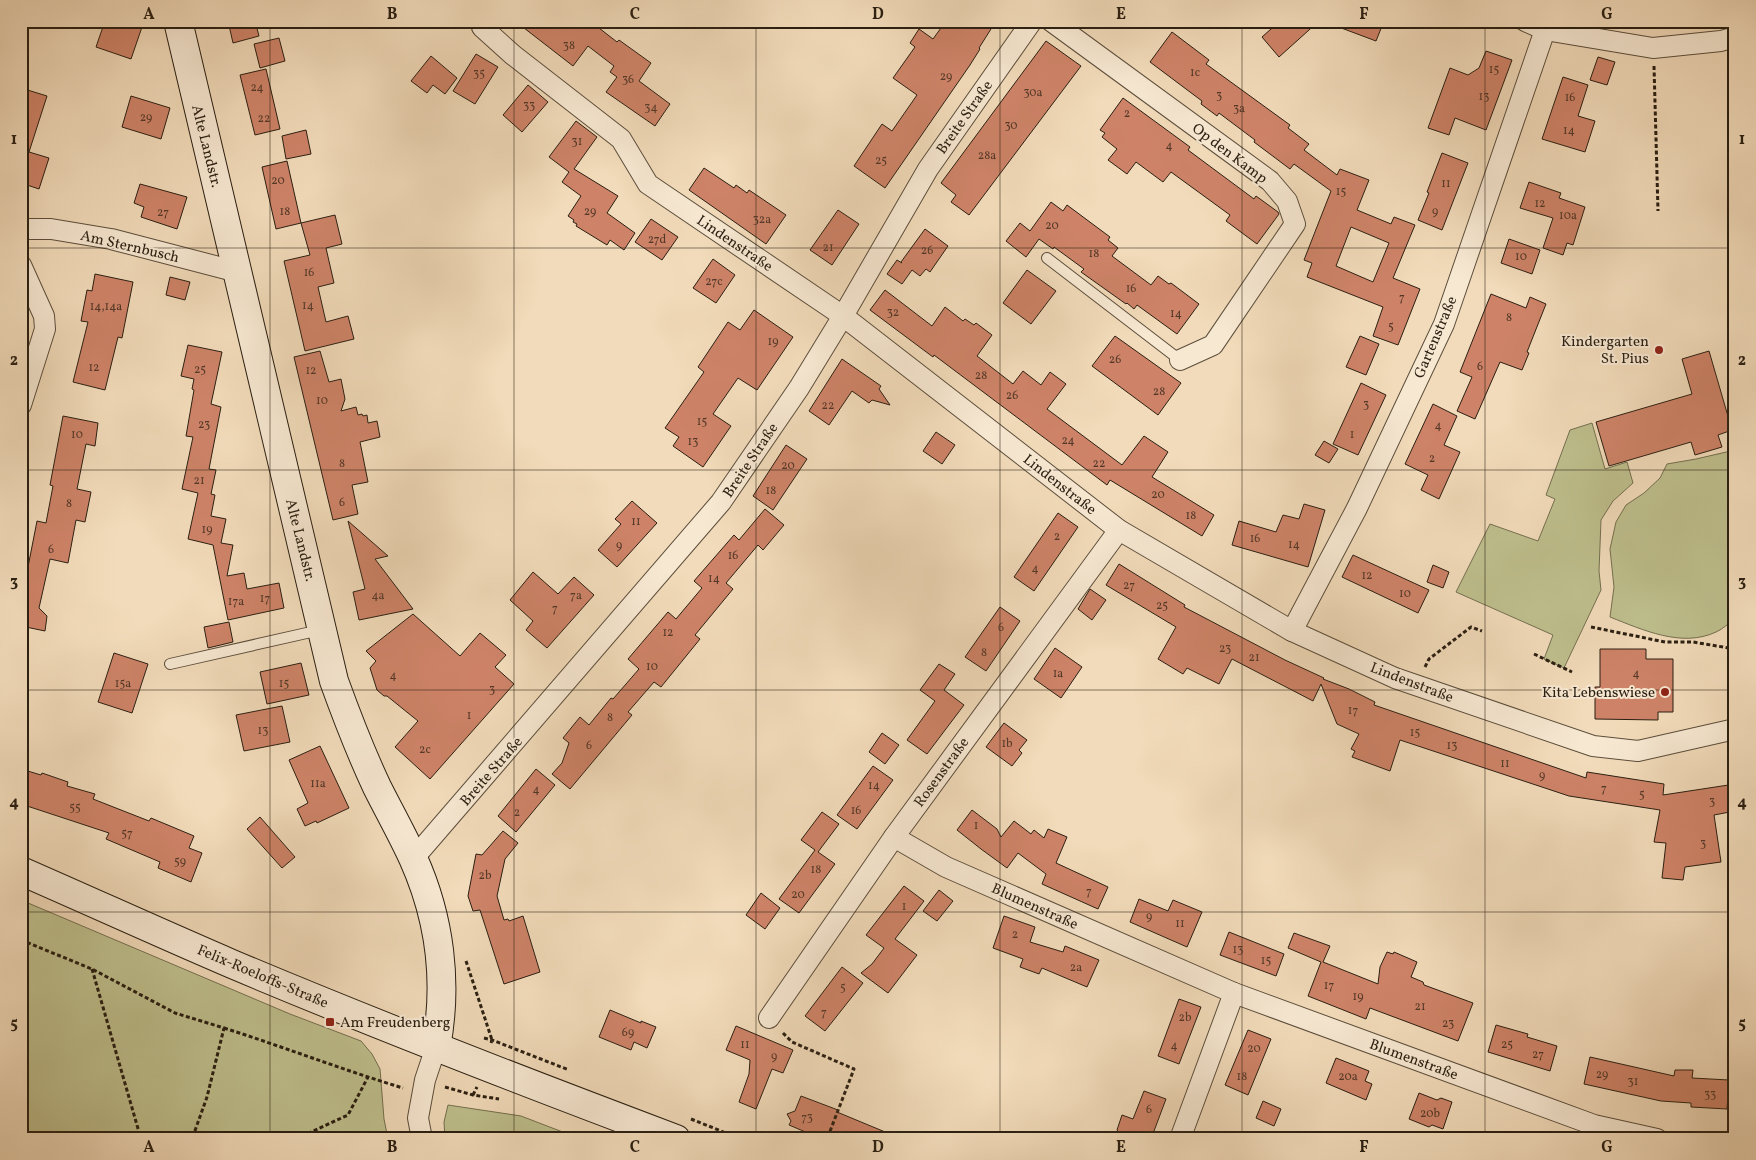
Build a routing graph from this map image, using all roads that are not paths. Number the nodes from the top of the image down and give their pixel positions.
1 (178, 21) edge
2 (1032, 21) edge
3 (1051, 21) edge
4 (1525, 21) edge
5 (482, 27) dead end
6 (1545, 30) junction
7 (1735, 37) edge
8 (21, 229) edge
9 (1047, 258) dead end
10 (21, 265) edge
11 (238, 272) junction
12 (843, 316) junction
13 (1180, 360) joint
14 (21, 406) edge
15 (1118, 530) junction
16 (323, 629) junction
17 (1292, 631) junction
18 (170, 664) dead end
19 (1735, 729) edge
20 (894, 837) junction
21 (414, 860) junction
22 (21, 871) edge
23 (1234, 993) junction
24 (769, 1018) road end
25 (436, 1047) junction
26 (1592, 1132) edge
27 (422, 1139) edge
28 (676, 1139) edge
29 (1180, 1139) edge
30 (1657, 1139) edge

1 - 11 street, Alte Landstr.
2 - 12 street, Breite Straße
3 - 13 street, Op den Kamp
4 - 6 street
5 - 12 street, Lindenstraße
6 - 7 street
6 - 17 street, Gartenstraße
8 - 11 street, Am Sternbusch
9 - 13 lane
10 - 14 street
11 - 16 street, Alte Landstr.
12 - 15 street, Lindenstraße
12 - 21 street, Breite Straße
15 - 17 street, Lindenstraße
15 - 20 street, Rosenstraße
16 - 18 lane
16 - 21 street, Alte Landstr.
17 - 19 street, Lindenstraße
20 - 23 street, Blumenstraße
20 - 24 street, Rosenstraße
21 - 25 street, Alte Landstr.
22 - 25 street, Felix-Roeloffs-Straße
23 - 26 street, Blumenstraße
23 - 29 street
25 - 27 street
25 - 28 street, Felix-Roeloffs-Straße
26 - 30 street, Blumenstraße

